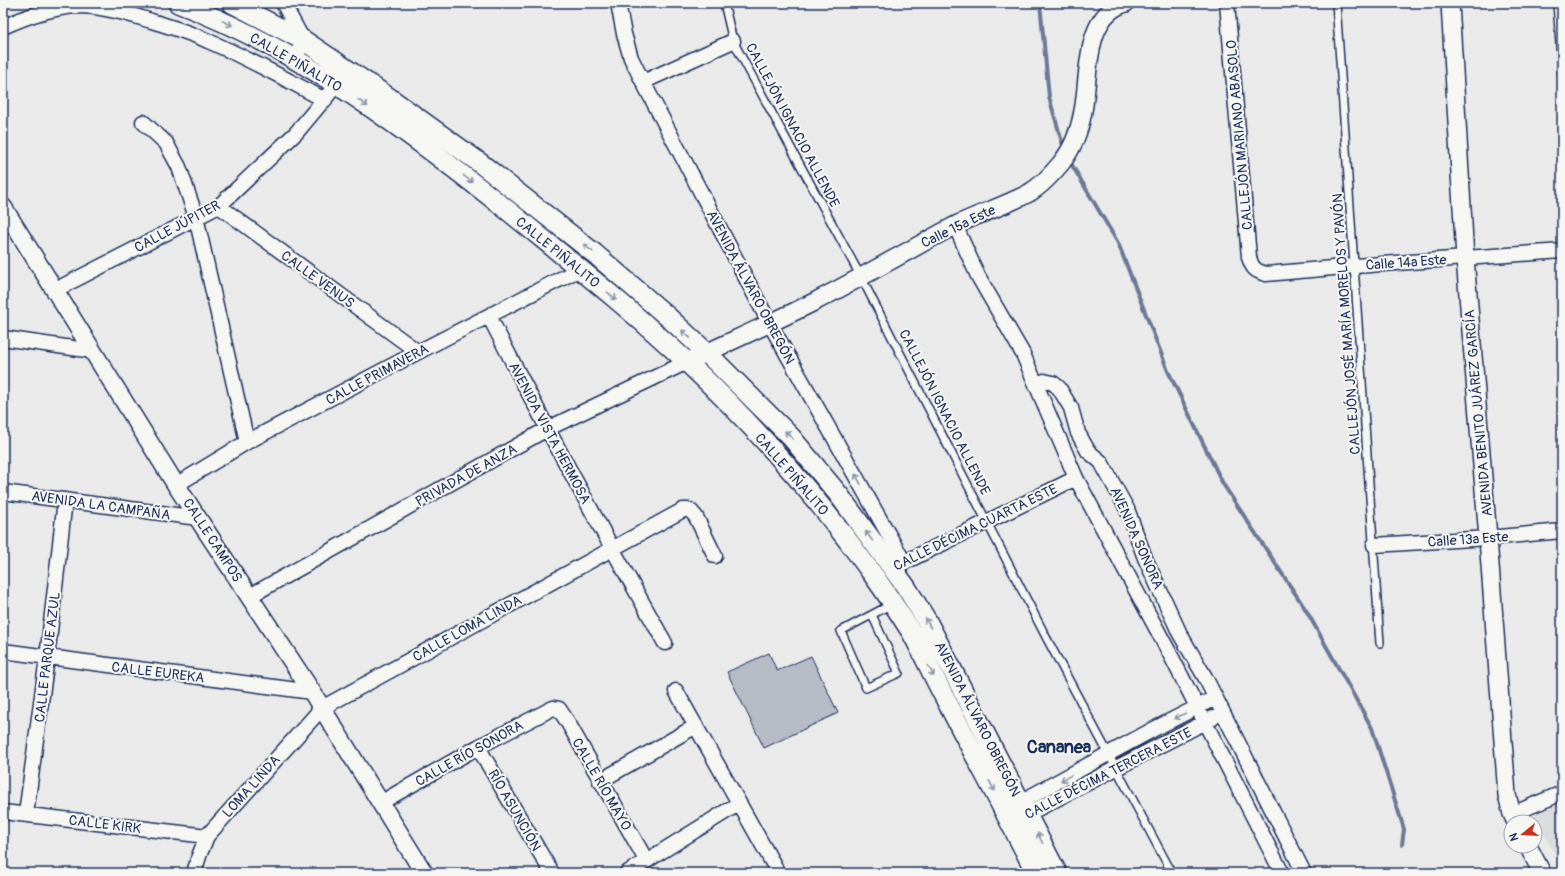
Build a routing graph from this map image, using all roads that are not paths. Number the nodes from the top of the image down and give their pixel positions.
1 (178, 3) edge
2 (232, 3) edge
3 (283, 3) edge
4 (618, 3) edge
5 (724, 3) edge
6 (1227, 3) edge
7 (1336, 3) edge
8 (1450, 3) edge
9 (1557, 3) edge
10 (1120, 4) edge
11 (3, 27) edge
12 (303, 40) junction
13 (733, 41) junction
14 (296, 58) junction
15 (1562, 73) edge
16 (343, 77) junction
17 (643, 82) junction
18 (325, 100) junction
19 (143, 122) dead end
20 (219, 206) junction
21 (3, 207) edge
22 (196, 217) junction
23 (955, 225) junction
24 (1562, 251) edge
25 (1465, 258) junction
26 (1355, 266) junction
27 (1252, 267) joint
28 (580, 269) junction
29 (861, 277) junction
30 (55, 290) junction
31 (489, 316) junction
32 (770, 324) junction
33 (3, 338) edge
34 (93, 351) junction
35 (418, 352) junction
36 (707, 353) junction
37 (687, 362) junction
38 (1036, 385) junction
39 (547, 429) junction
40 (247, 442) junction
41 (1076, 478) junction
42 (176, 485) junction
43 (3, 492) edge
44 (65, 500) junction
45 (198, 518) junction
46 (988, 521) junction
47 (1562, 531) edge
48 (1488, 538) junction
49 (1374, 545) junction
50 (612, 549) junction
51 (716, 556) dead end
52 (898, 565) junction
53 (875, 577) junction
54 (250, 596) junction
55 (893, 604) junction
56 (872, 615) junction
57 (665, 643) dead end
58 (1380, 643) dead end
59 (3, 651) edge
60 (47, 658) junction
61 (676, 691) dead end
62 (312, 692) junction
63 (1215, 698) junction
64 (322, 708) junction
65 (1196, 708) junction
66 (558, 709) joint
67 (1223, 714) junction
68 (1205, 723) junction
69 (696, 726) junction
70 (478, 747) junction
71 (1109, 754) junction
72 (1116, 768) junction
73 (600, 781) junction
74 (1562, 793) edge
75 (380, 803) junction
76 (738, 804) junction
77 (3, 812) edge
78 (1016, 812) junction
79 (26, 814) junction
80 (1513, 814) edge
81 (1522, 814) edge
82 (207, 836) junction
83 (1532, 854) edge
84 (646, 860) junction
85 (194, 873) edge
86 (424, 873) edge
87 (552, 873) edge
88 (627, 873) edge
89 (776, 873) edge
90 (1036, 873) edge
91 (1057, 873) edge
92 (1172, 873) edge
93 (1282, 873) edge
94 (1304, 873) edge
95 (1542, 873) edge

1 -> 14 main road, CALLE PIÑALITO
2 - 12 main road, CALLE PIÑALITO
3 - 12 street
4 - 17 street, AVENIDA ÁLVARO OBREGÓN
5 - 13 lane, CALLEJÓN IGNACIO ALLENDE
6 - 27 street, CALLEJÓN MARIANO ABASOLO
7 - 26 lane, CALLEJÓN JOSÉ MARÍA MORELOS Y PAVÓN
8 - 25 street, AVENIDA BENITO JUÁREZ GARCÍA
9 - 15 lane
10 - 23 street, Calle 15ª Este
11 - 18 street
12 - 14 street
12 - 16 main road, CALLE PIÑALITO
13 - 17 street
13 - 29 lane, CALLEJÓN IGNACIO ALLENDE
14 - 16 main road, CALLE PIÑALITO
16 - 18 street, CALLE JÚPITER
16 -> 28 main road, CALLE PIÑALITO
36 -> 16 main road, CALLE PIÑALITO
17 - 32 street, AVENIDA ÁLVARO OBREGÓN
18 - 20 street, CALLE JÚPITER
19 - 22 street
20 - 22 street, CALLE JÚPITER
20 - 35 street, CALLE VENUS
21 - 30 street, CALLE CAMPOS
22 - 30 street, CALLE JÚPITER
22 - 40 street
23 - 29 street, Calle 15ª Este
23 - 38 street
24 - 25 street, Calle 14ª Este
25 - 26 street, Calle 14ª Este
25 - 48 street, AVENIDA BENITO JUÁREZ GARCÍA
26 - 27 street, Calle 14ª Este
26 - 49 lane, CALLEJÓN JOSÉ MARÍA MORELOS Y PAVÓN
28 - 31 street, CALLE PRIMAVERA
28 -> 37 main road, CALLE PIÑALITO
29 - 32 street, Calle 15ª Este
29 - 46 lane, CALLEJÓN IGNACIO ALLENDE
30 - 34 street, CALLE CAMPOS
31 - 35 street, CALLE PRIMAVERA
31 - 39 street, AVENIDA VISTA HERMOSA
32 - 36 street, Calle 15ª Este
52 -> 32 street, AVENIDA ÁLVARO OBREGÓN
33 - 34 street
34 - 42 street, CALLE CAMPOS
35 - 40 street, CALLE PRIMAVERA
36 - 37 street, Calle 15ª Este
52 -> 36 main road, CALLE PIÑALITO
37 - 39 street, PRIVADA DE ANZA
37 - 53 main road, CALLE PIÑALITO
38 - 41 street
38 - 63 street, AVENIDA SONORA
39 - 50 street, AVENIDA VISTA HERMOSA
39 - 54 street, PRIVADA DE ANZA
40 - 42 street, CALLE PRIMAVERA
41 - 46 street, CALLE DÉCIMA CUARTA ESTE
41 - 65 street
42 - 45 street, CALLE CAMPOS
43 - 44 street, AVENIDA LA CAMPAÑA
44 - 45 street, AVENIDA LA CAMPAÑA
44 - 60 street, CALLE PARQUE AZUL
45 - 54 street, CALLE CAMPOS
46 - 52 street, CALLE DÉCIMA CUARTA ESTE
46 - 71 lane, CALLEJÓN IGNACIO ALLENDE
47 - 48 street, Calle 13ª Este
48 - 49 street, Calle 13ª Este
48 - 80 street, AVENIDA BENITO JUÁREZ GARCÍA
49 - 58 lane, CALLEJÓN JOSÉ MARÍA MORELOS Y PAVÓN
50 - 51 street, CALLE LOMA LINDA
50 - 57 street, AVENIDA VISTA HERMOSA
50 - 64 street, CALLE LOMA LINDA
52 - 53 street, CALLE DÉCIMA CUARTA ESTE
78 -> 52 main road, AVENIDA ÁLVARO OBREGÓN
53 - 55 main road, AVENIDA ÁLVARO OBREGÓN
54 - 62 street, CALLE CAMPOS
55 - 56 lane
55 -> 78 main road, AVENIDA ÁLVARO OBREGÓN
56 - 56 lane
59 - 60 street, CALLE EUREKA
60 - 62 street, CALLE EUREKA
60 - 79 street, CALLE PARQUE AZUL
61 - 69 street
62 - 64 street, CALLE CAMPOS
63 - 65 street, CALLE DÉCIMA TERCERA ESTE
63 - 67 street, AVENIDA SONORA
64 - 75 street, CALLE CAMPOS
64 - 82 street, LOMA LINDA
65 - 68 street
65 -> 71 street, CALLE DÉCIMA TERCERA ESTE
66 - 70 street, CALLE RÍO SONORA
66 - 73 street, CALLE RÍO MAYO
67 - 68 street
67 - 94 street, AVENIDA SONORA
68 - 72 street, CALLE DÉCIMA TERCERA ESTE
68 - 93 street
69 - 73 street
69 - 76 street
70 - 75 street, CALLE RÍO SONORA
70 - 87 street, RÍO ASUNCIÓN
71 - 72 lane, CALLEJÓN IGNACIO ALLENDE
71 -> 78 street, CALLE DÉCIMA TERCERA ESTE
72 - 78 street, CALLE DÉCIMA TERCERA ESTE
72 - 92 lane, CALLEJÓN IGNACIO ALLENDE
73 - 84 street, CALLE RÍO MAYO
74 - 81 street
75 - 86 street, CALLE CAMPOS
76 - 84 street
76 - 89 street
77 - 79 street, CALLE KIRK
78 - 90 main road, AVENIDA ÁLVARO OBREGÓN
91 -> 78 main road, AVENIDA ÁLVARO OBREGÓN
79 - 82 street, CALLE KIRK
82 - 85 street, LOMA LINDA
83 - 95 street
84 - 88 street

